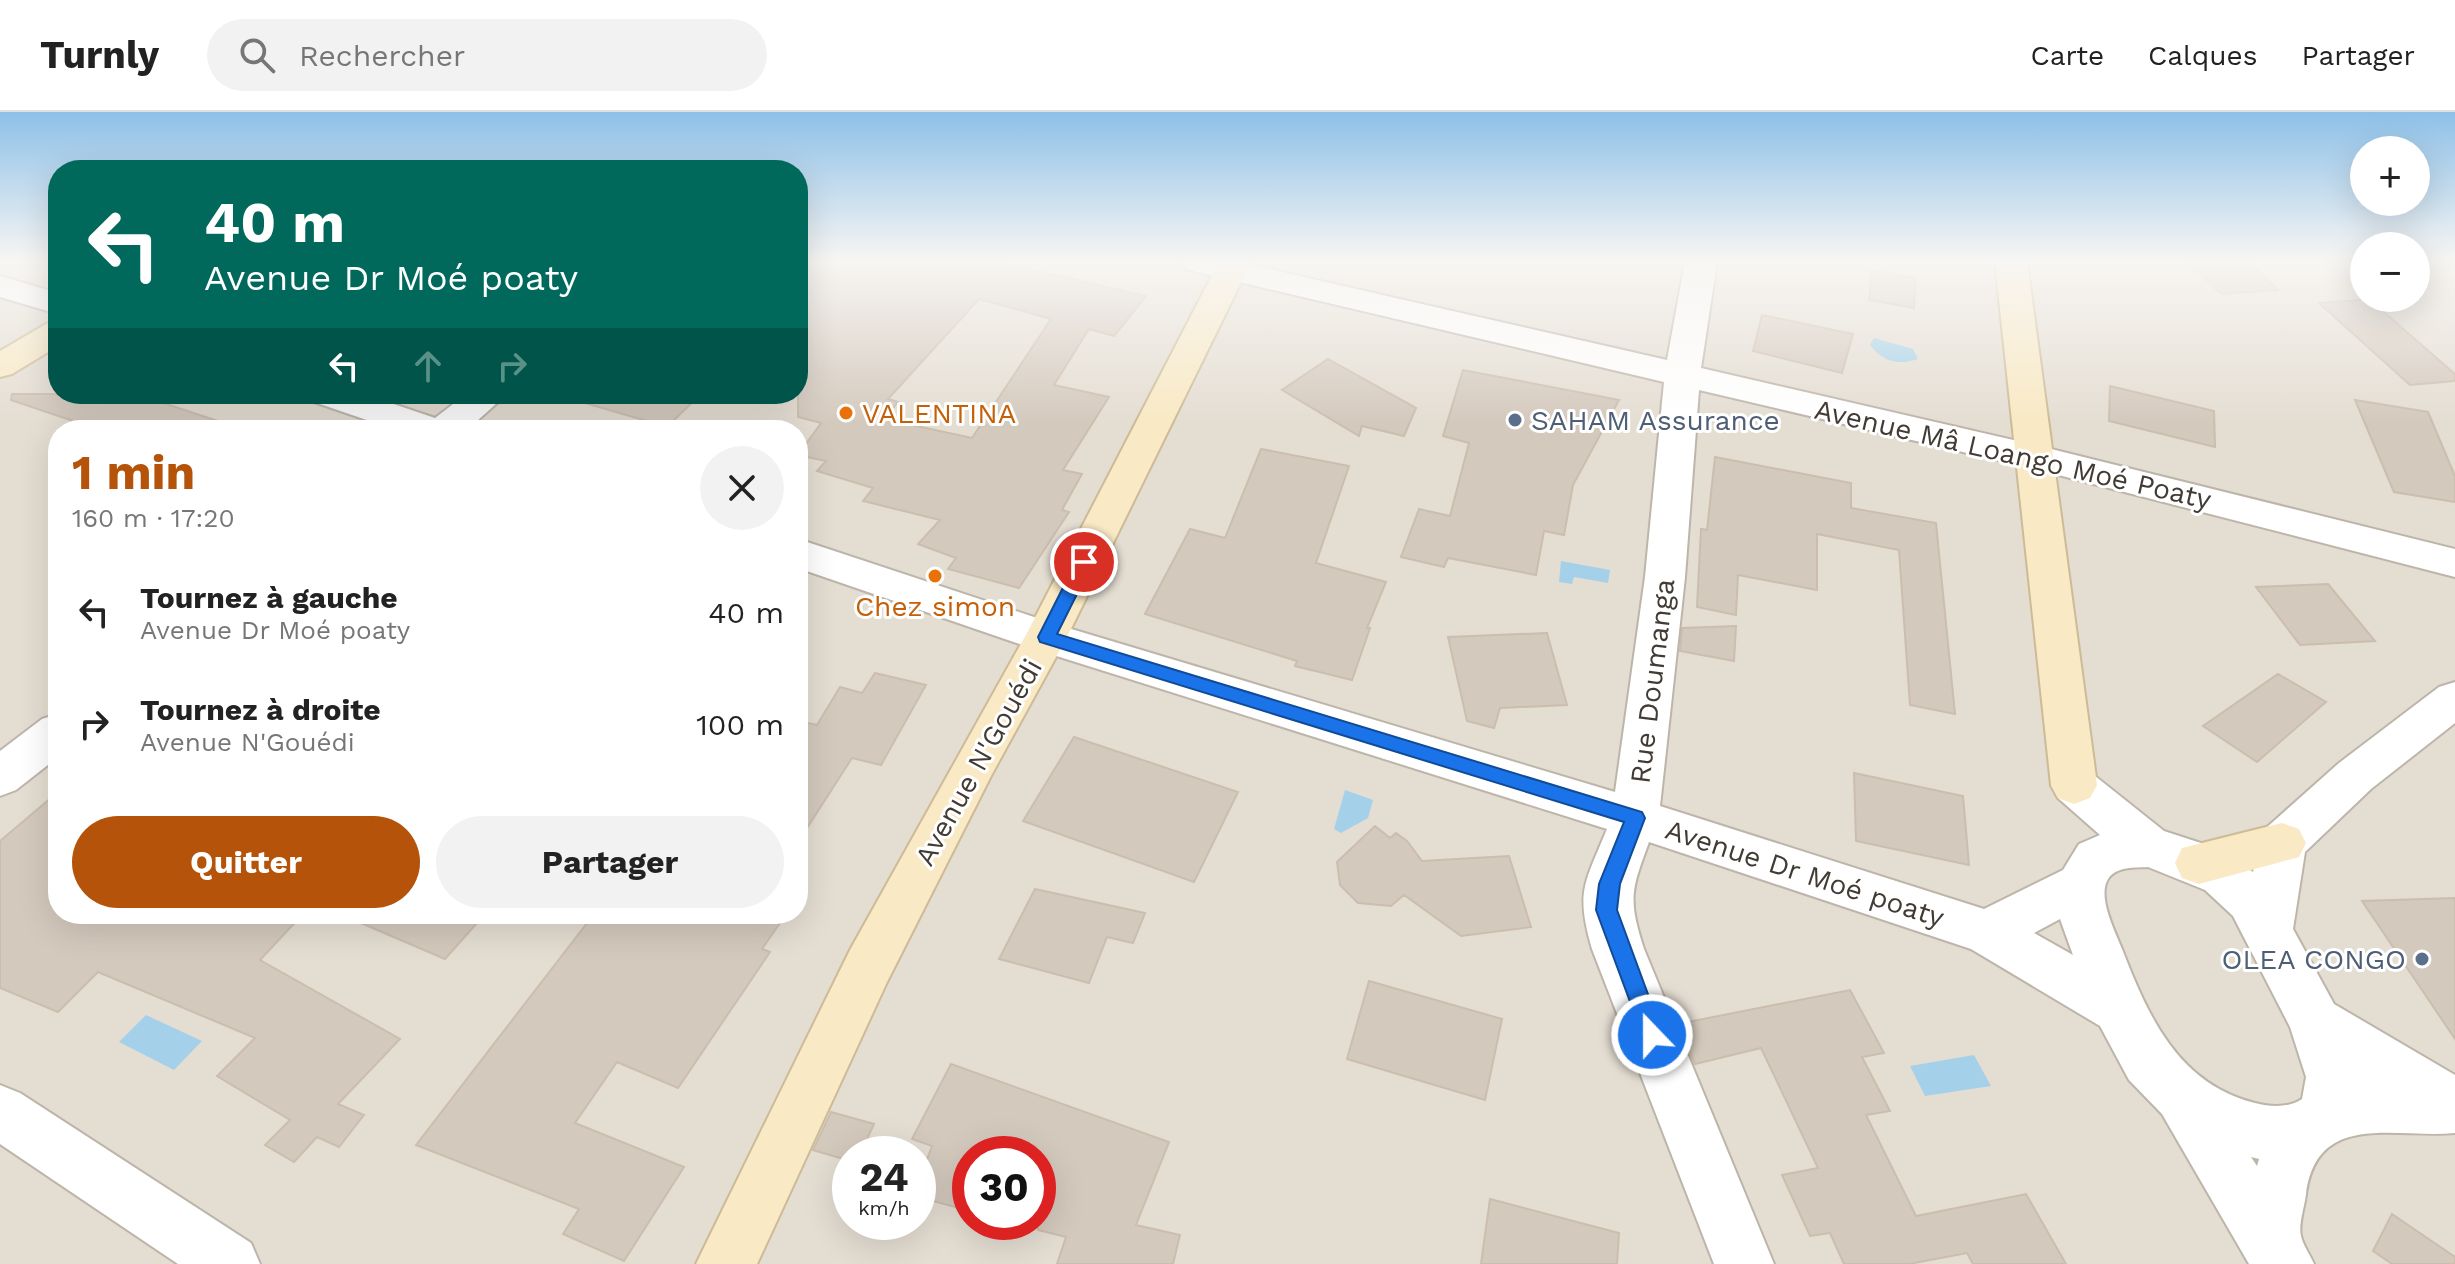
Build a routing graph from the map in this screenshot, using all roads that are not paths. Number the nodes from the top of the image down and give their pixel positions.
1 (1197, 316) edge
2 (1430, 316) edge
3 (1692, 316) edge
4 (2018, 316) edge
5 (48, 337) edge
6 (0, 366) edge
7 (1682, 377) junction
8 (357, 404) edge
9 (476, 404) edge
10 (404, 420) edge
11 (456, 420) edge
12 (2035, 457) junction
13 (808, 556) edge
14 (2455, 563) edge
15 (1046, 637) junction
16 (2455, 699) edge
17 (48, 740) edge
18 (0, 777) edge
19 (2074, 785) junction
20 (1635, 818) junction
21 (2282, 843) junction
22 (2148, 847) junction
23 (2199, 863) junction
24 (2086, 873) junction
25 (2268, 928) junction
26 (1987, 932) junction
27 (2118, 1008) junction
28 (2315, 1021) junction
29 (2182, 1097) junction
30 (2455, 1106) edge
31 (0, 1112) edge
32 (2315, 1122) junction
33 (2277, 1254) edge
34 (230, 1264) edge
35 (726, 1264) edge
36 (1744, 1264) edge

1 - 15 street, Avenue N'Gouédi
2 - 7 street, Avenue Mâ Loango Moé Poaty
3 - 7 street, Rue Doumanga
4 - 12 street
5 - 6 street
7 - 12 street, Avenue Mâ Loango Moé Poaty
7 - 20 street, Rue Doumanga
8 - 10 street
9 - 11 street
12 - 14 street, Avenue Mâ Loango Moé Poaty
12 - 19 street
13 - 15 street, Avenue Dr Moé poaty
15 - 20 street, Avenue Dr Moé poaty
15 - 35 street, Avenue N'Gouédi
16 - 21 street
17 - 18 street
19 - 22 street
19 - 24 street
20 - 26 street, Avenue Dr Moé poaty
20 - 36 street, Rue Doumanga
21 - 23 street
21 - 25 street
22 - 23 street
22 - 24 street
23 - 25 street
24 - 26 street
24 - 27 street
25 - 28 street
26 - 27 street, Avenue Dr Moé poaty
27 - 29 street
28 - 30 street
28 - 32 street
29 - 32 street
29 - 33 street
30 - 32 street
31 - 34 street
32 - 33 street

